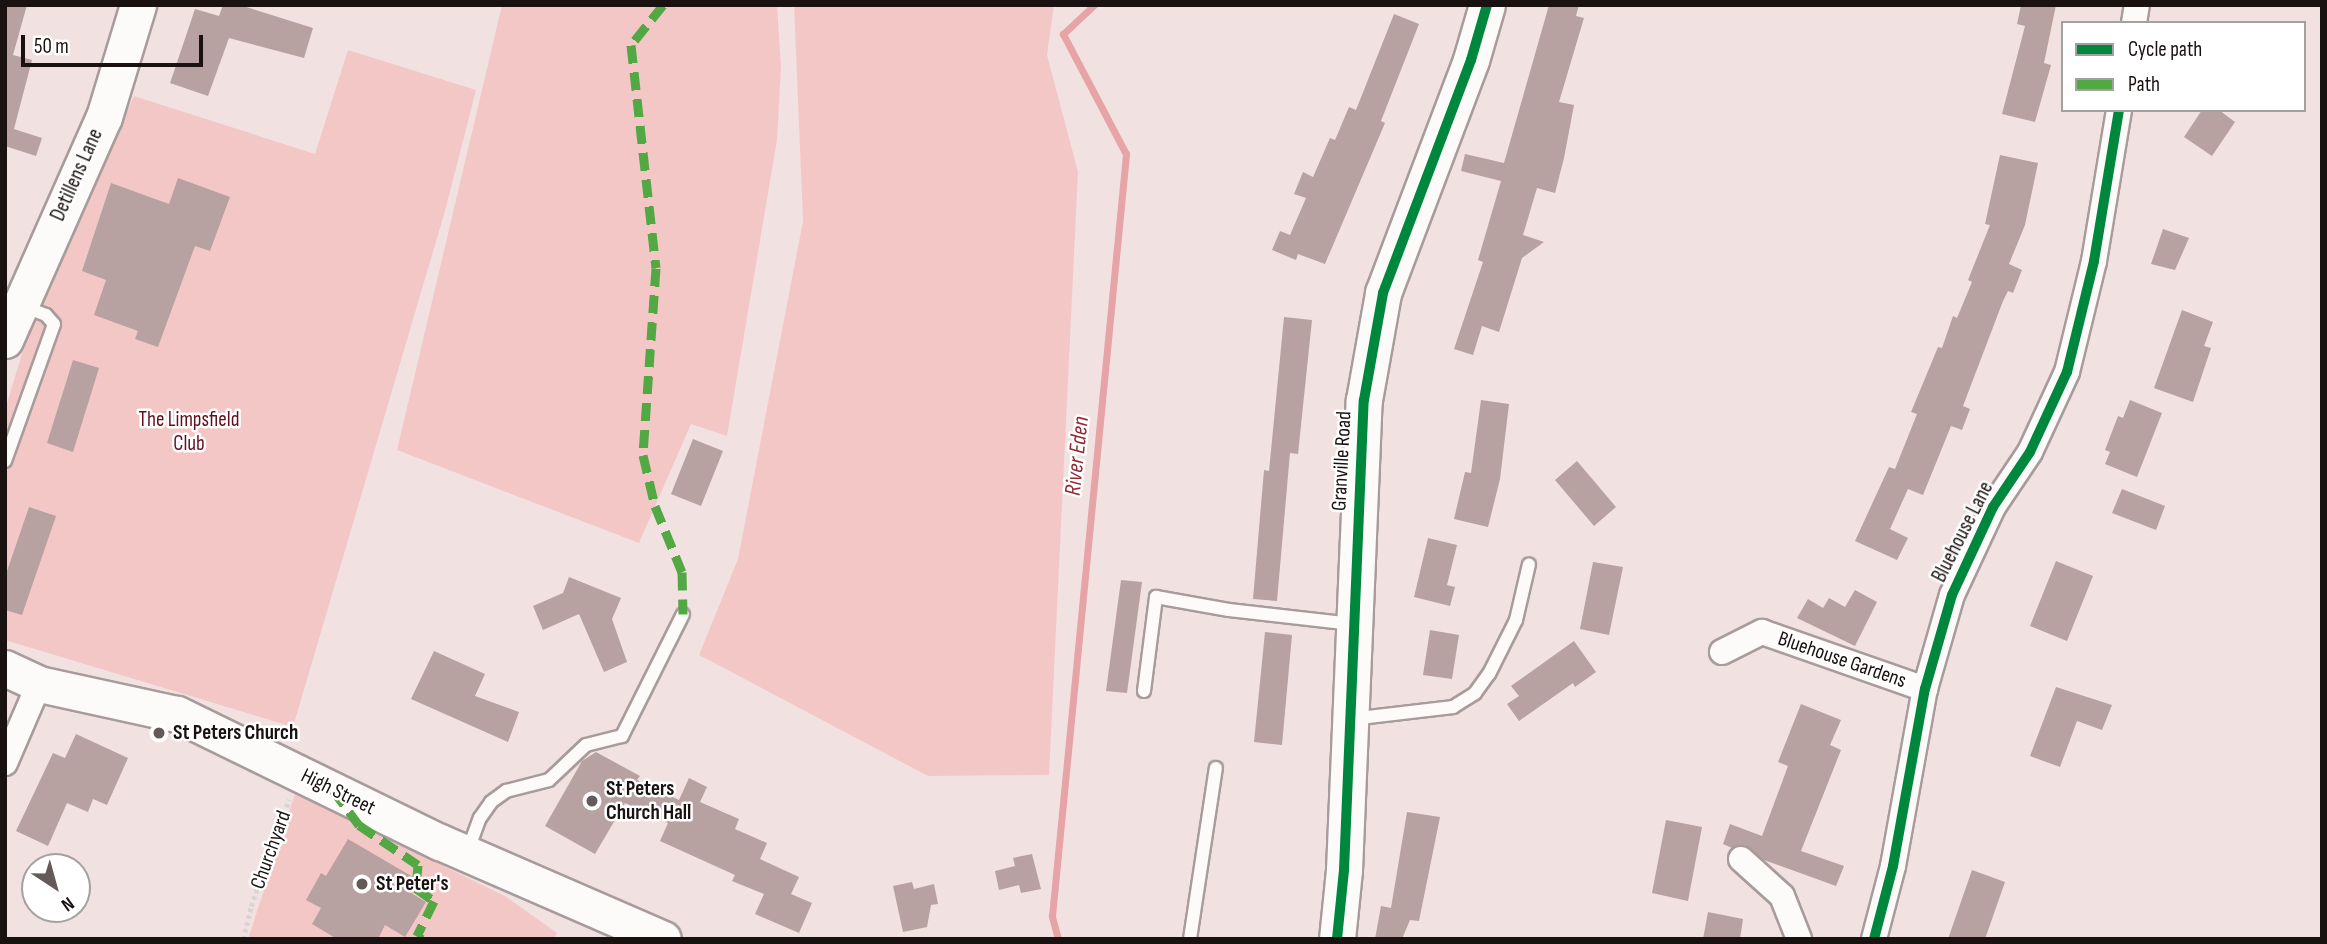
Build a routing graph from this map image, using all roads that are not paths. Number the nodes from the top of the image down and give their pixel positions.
1 (138, 5) edge
2 (1487, 5) edge
3 (2119, 112) edge
4 (18, 305) junction
5 (5, 340) edge
6 (5, 461) edge
7 (1529, 564) dead end
8 (683, 614) dead end
9 (1354, 624) junction
10 (1722, 652) dead end
11 (5, 668) edge
12 (39, 684) junction
13 (1925, 689) junction
14 (1144, 691) dead end
15 (1351, 719) junction
16 (5, 763) edge
17 (1216, 768) dead end
18 (467, 854) junction
19 (1741, 859) dead end
20 (663, 939) edge
21 (1190, 939) edge
22 (1337, 939) edge
23 (1799, 939) edge
24 (1874, 939) edge

1 - 4 main road, Detillens Lane
2 - 9 main road, Granville Road
3 - 13 street, Bluehouse Lane
4 - 5 main road, Detillens Lane
4 - 6 lane
7 - 15 lane
8 - 18 lane
9 - 14 lane
9 - 15 main road, Granville Road
10 - 13 street, Bluehouse Gardens
11 - 12 main road, High Street
12 - 16 street
12 - 18 main road, High Street
13 - 24 street, Bluehouse Lane
15 - 22 main road, Granville Road
17 - 21 lane
18 - 20 main road, High Street
19 - 23 street

